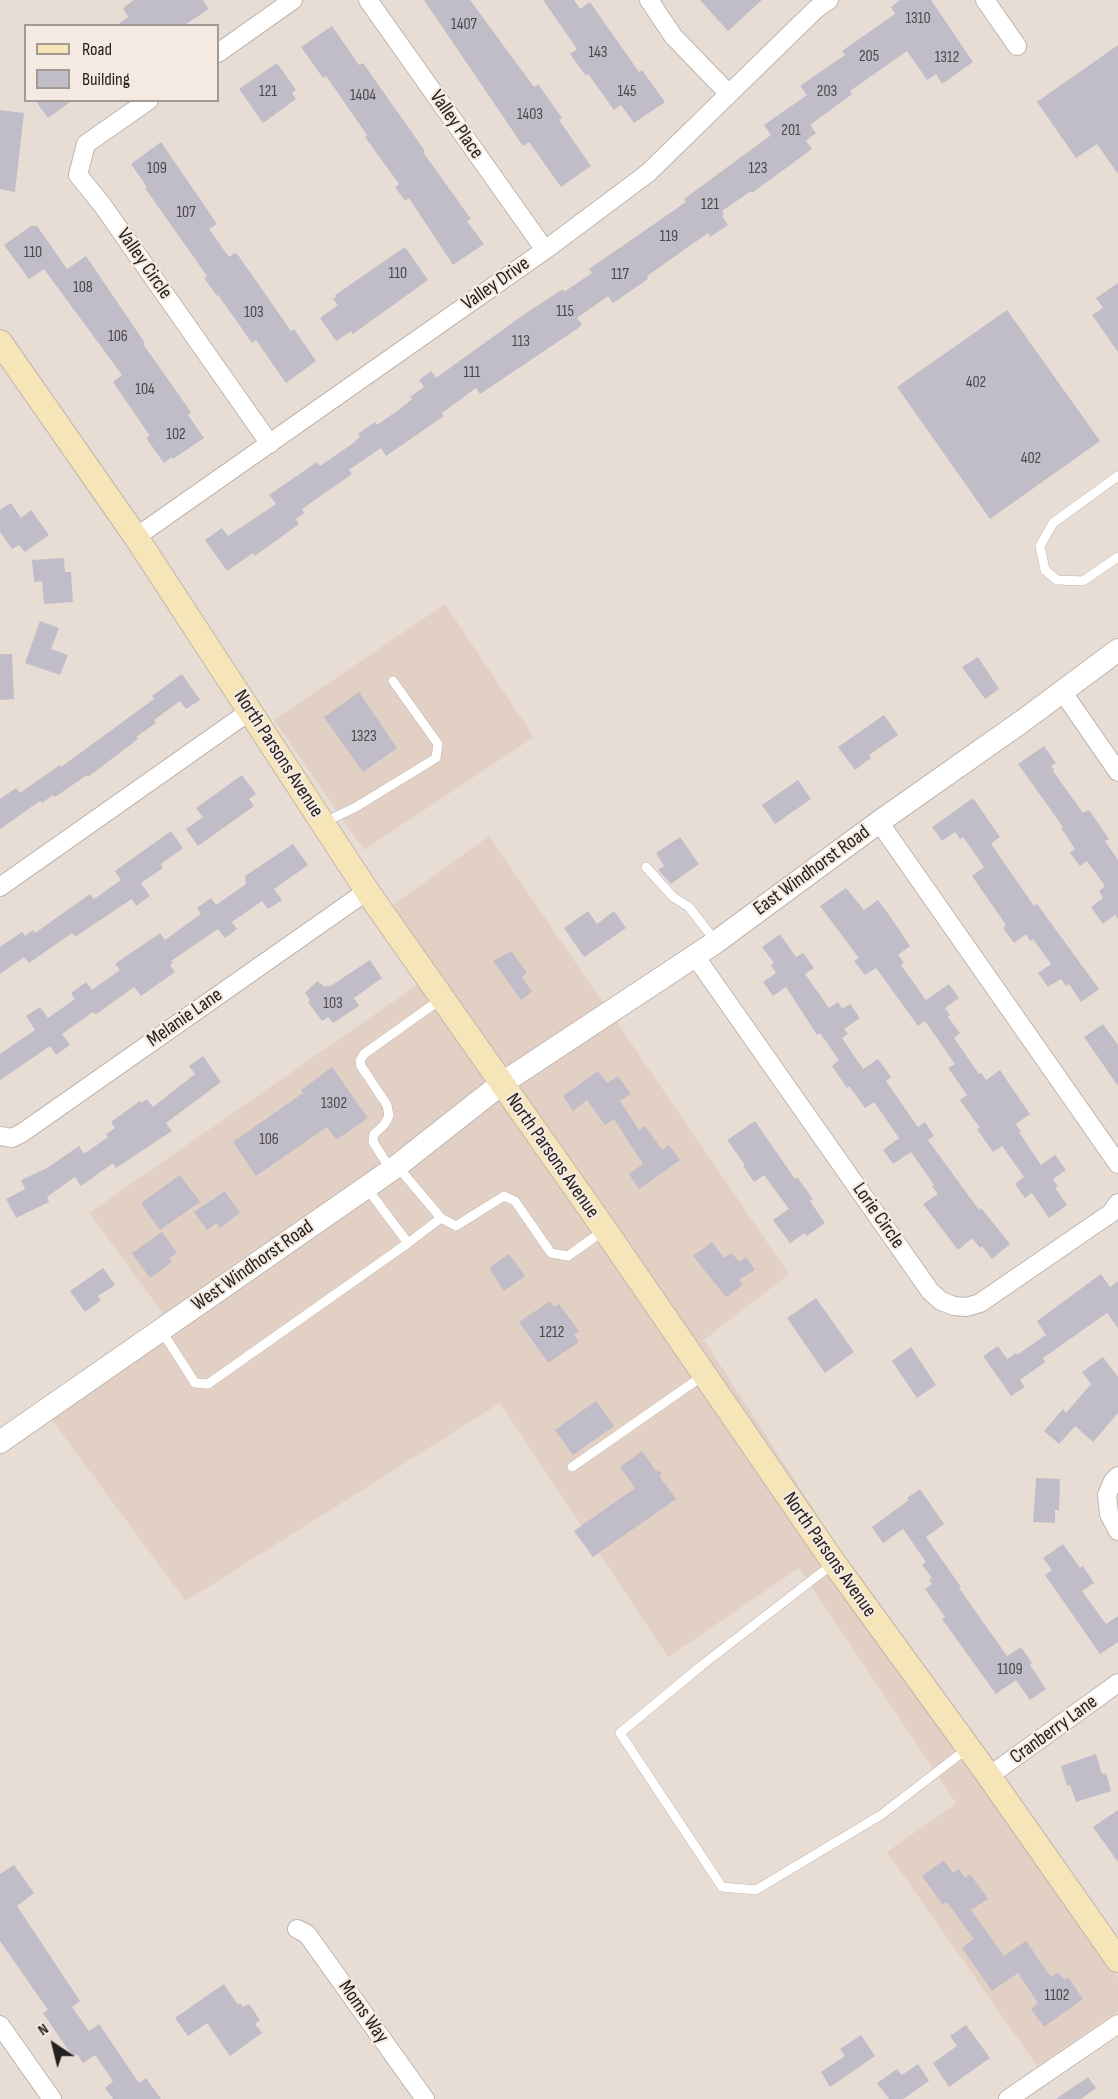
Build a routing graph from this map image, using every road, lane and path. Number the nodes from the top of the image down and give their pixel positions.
1 (293, 0) edge
2 (368, 0) edge
3 (649, 0) edge
4 (829, 0) edge
5 (985, 0) edge
6 (1017, 46) dead end
7 (219, 52) edge
8 (729, 94) junction
9 (146, 102) edge
10 (544, 250) junction
11 (0, 342) edge
12 (270, 444) junction
13 (1118, 476) edge
14 (136, 537) junction
15 (1118, 557) edge
16 (1118, 650) edge
17 (393, 681) dead end
18 (1062, 692) junction
19 (250, 711) junction
20 (1118, 772) edge
21 (879, 822) junction
22 (323, 823) junction
23 (646, 867) dead end
24 (0, 887) edge
25 (367, 891) junction
26 (716, 942) junction
27 (695, 956) junction
28 (442, 998) junction
29 (501, 1084) junction
30 (0, 1136) edge
31 (1118, 1164) edge
32 (394, 1168) junction
33 (366, 1187) junction
34 (1118, 1203) edge
35 (441, 1218) junction
36 (605, 1230) junction
37 (408, 1243) junction
38 (161, 1330) junction
39 (704, 1375) junction
40 (0, 1442) edge
41 (572, 1467) dead end
42 (1118, 1476) edge
43 (1118, 1531) edge
44 (834, 1563) junction
45 (1118, 1683) edge
46 (968, 1748) junction
47 (989, 1776) junction
48 (297, 1929) dead end
49 (1118, 1960) edge
50 (1118, 2024) edge
51 (0, 2025) edge
52 (52, 2099) edge
53 (425, 2099) edge
54 (1008, 2099) edge

1 - 7 street
2 - 10 street, Valley Place
3 - 8 street
4 - 8 street, Valley Drive
5 - 6 street
8 - 10 street, Valley Drive
9 - 12 street, Valley Circle
10 - 12 street, Valley Drive
11 - 14 main road, North Parsons Avenue
12 - 14 street, Valley Drive
13 - 15 lane
14 - 19 main road, North Parsons Avenue
16 - 18 street, East Windhorst Road
17 - 22 lane
18 - 20 street
18 - 21 street, East Windhorst Road
19 - 22 main road, North Parsons Avenue
19 - 24 street
21 - 26 street, East Windhorst Road
21 - 31 street
22 - 25 main road, North Parsons Avenue
23 - 26 lane
25 - 28 main road, North Parsons Avenue
25 - 30 street, Melanie Lane
26 - 27 street, East Windhorst Road
27 - 29 street, East Windhorst Road
27 - 34 street, Lorie Circle
28 - 29 main road, North Parsons Avenue
28 - 32 lane
29 - 32 street, West Windhorst Road
29 - 36 main road, North Parsons Avenue
32 - 33 street, West Windhorst Road
32 - 35 lane
33 - 37 lane
33 - 38 street, West Windhorst Road
35 - 36 lane
35 - 37 lane
36 - 39 main road, North Parsons Avenue
37 - 38 lane
38 - 40 street, West Windhorst Road
39 - 41 lane
39 - 44 main road, North Parsons Avenue
42 - 43 street
44 - 46 main road, North Parsons Avenue
44 - 46 lane
45 - 47 street, Cranberry Lane
46 - 47 main road, North Parsons Avenue
47 - 49 main road, North Parsons Avenue
48 - 53 street, Moms Way
50 - 54 street
51 - 52 street

